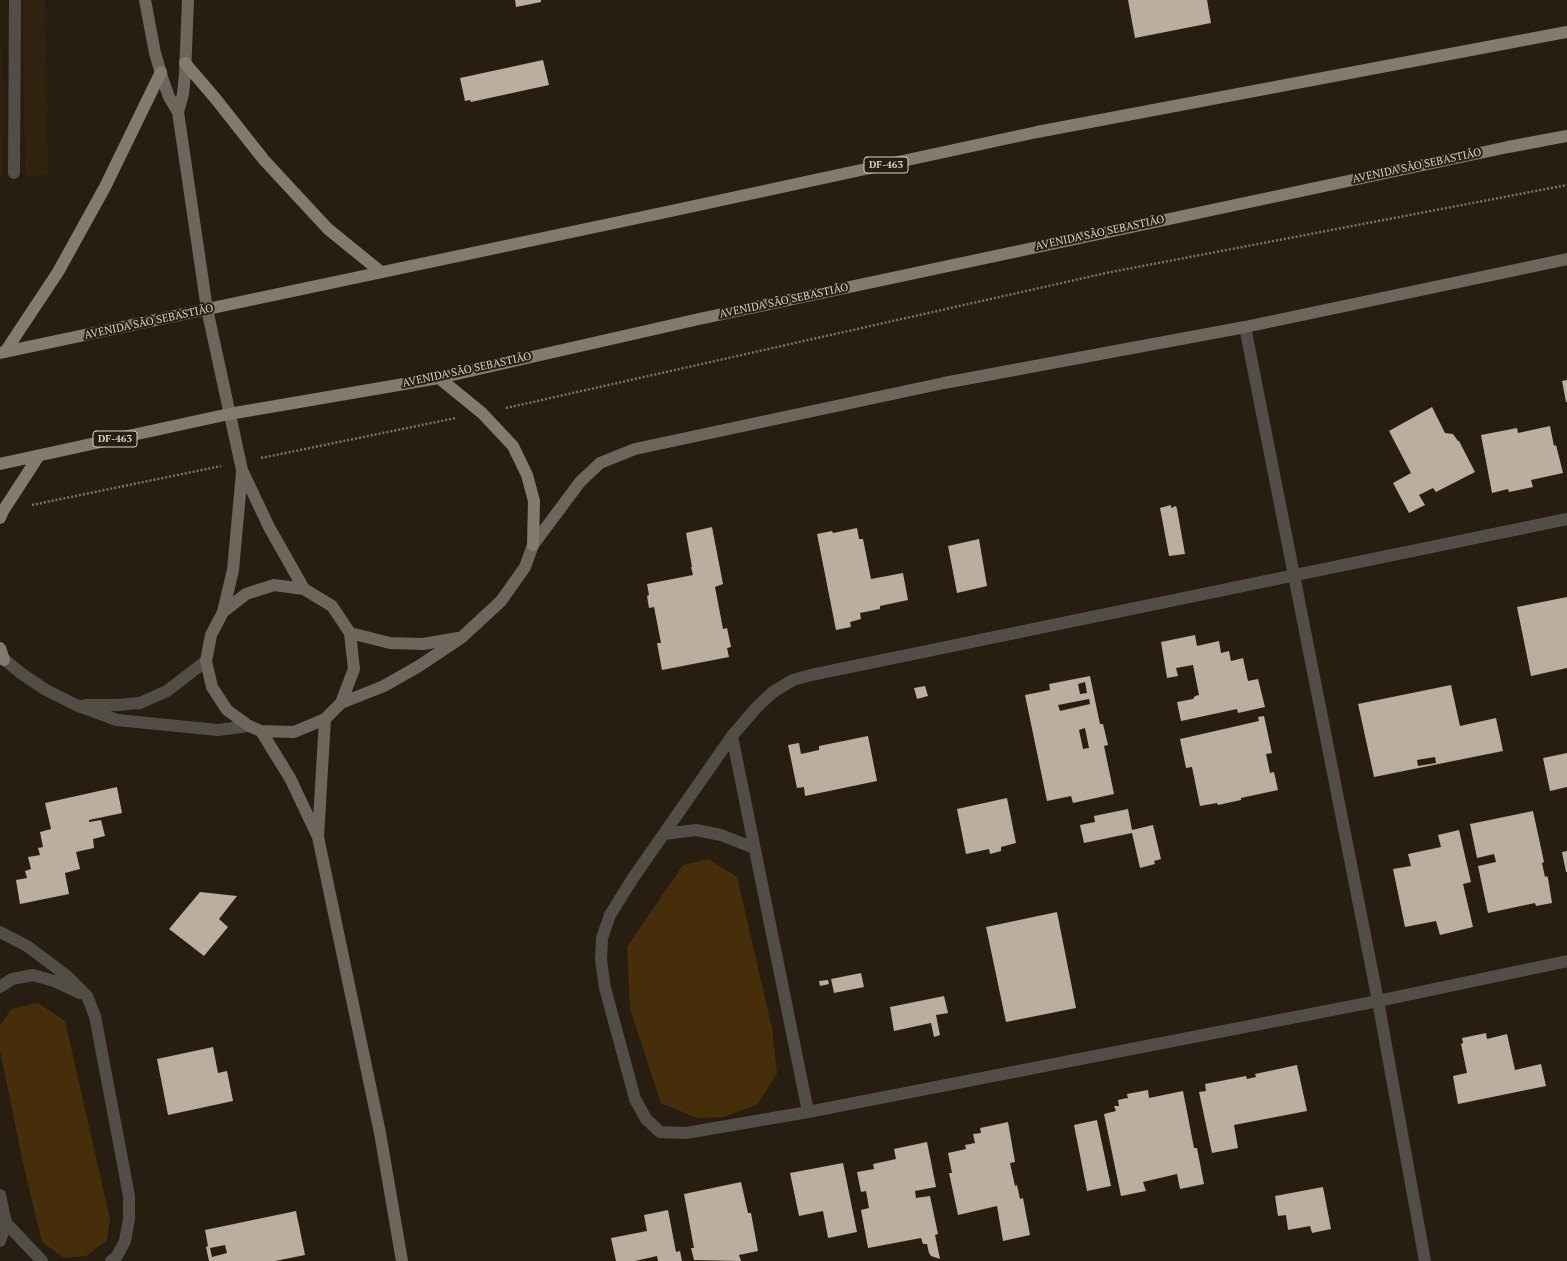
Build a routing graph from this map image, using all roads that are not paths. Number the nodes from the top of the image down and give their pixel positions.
1 (15, 0) edge
2 (145, 0) edge
3 (188, 0) edge
4 (1567, 32) edge
5 (185, 63) junction
6 (161, 72) junction
7 (178, 112) junction
8 (1567, 136) edge
9 (14, 173) dead end
10 (1567, 259) edge
11 (381, 272) junction
12 (207, 309) junction
13 (1245, 327) junction
14 (3, 352) edge
15 (439, 378) junction
16 (229, 414) junction
17 (38, 456) junction
18 (0, 464) edge
19 (241, 466) junction
20 (1, 515) edge
21 (1567, 519) edge
22 (533, 545) junction
23 (1295, 576) junction
24 (304, 588) junction
25 (223, 612) junction
26 (350, 633) junction
27 (461, 638) junction
28 (0, 648) edge
29 (2, 658) edge
30 (206, 661) junction
31 (341, 703) junction
32 (76, 705) junction
33 (325, 718) junction
34 (249, 726) junction
35 (261, 731) junction
36 (732, 736) junction
37 (664, 834) junction
38 (318, 837) junction
39 (754, 848) junction
40 (0, 932) edge
41 (1567, 961) edge
42 (0, 987) edge
43 (87, 996) junction
44 (1378, 1001) junction
45 (808, 1112) junction
46 (0, 1195) edge
47 (6, 1223) junction
48 (0, 1241) edge
49 (402, 1259) edge
50 (42, 1261) edge
51 (111, 1261) edge
52 (1425, 1261) edge

1 - 9 street
2 - 6 street
3 - 5 street
4 - 11 main road, AVENIDA SÃO SEBASTIÃO / DF-463
5 - 7 street
5 - 11 main road
6 - 7 street
6 - 14 main road
7 - 12 street
8 - 15 main road, AVENIDA SÃO SEBASTIÃO / DF-463
10 - 13 street
11 - 12 main road, AVENIDA SÃO SEBASTIÃO / DF-463
12 - 14 main road, AVENIDA SÃO SEBASTIÃO / DF-463
12 - 16 street
13 - 22 street
13 - 23 street
15 - 16 main road, AVENIDA SÃO SEBASTIÃO / DF-463
15 - 22 main road
16 - 17 main road, AVENIDA SÃO SEBASTIÃO / DF-463
16 - 19 street
17 - 18 main road, AVENIDA SÃO SEBASTIÃO / DF-463
17 - 20 main road
19 - 24 street
19 - 25 street
21 - 23 street
22 - 27 street
23 - 36 street
23 - 44 street
24 - 25 street
24 - 26 street
25 - 30 street
26 - 27 street
26 - 31 street
27 - 31 street
28 - 29 main road
29 - 32 street
30 - 32 street
30 - 34 street
31 - 33 street
32 - 34 street
33 - 35 street
33 - 38 street
34 - 35 street
35 - 38 street
36 - 37 street
36 - 39 street
37 - 39 street
37 - 45 street
38 - 49 street
39 - 45 street
40 - 43 street
41 - 44 street
42 - 43 street
43 - 51 street
44 - 45 street
44 - 52 street
46 - 47 street
47 - 48 street
47 - 50 street

